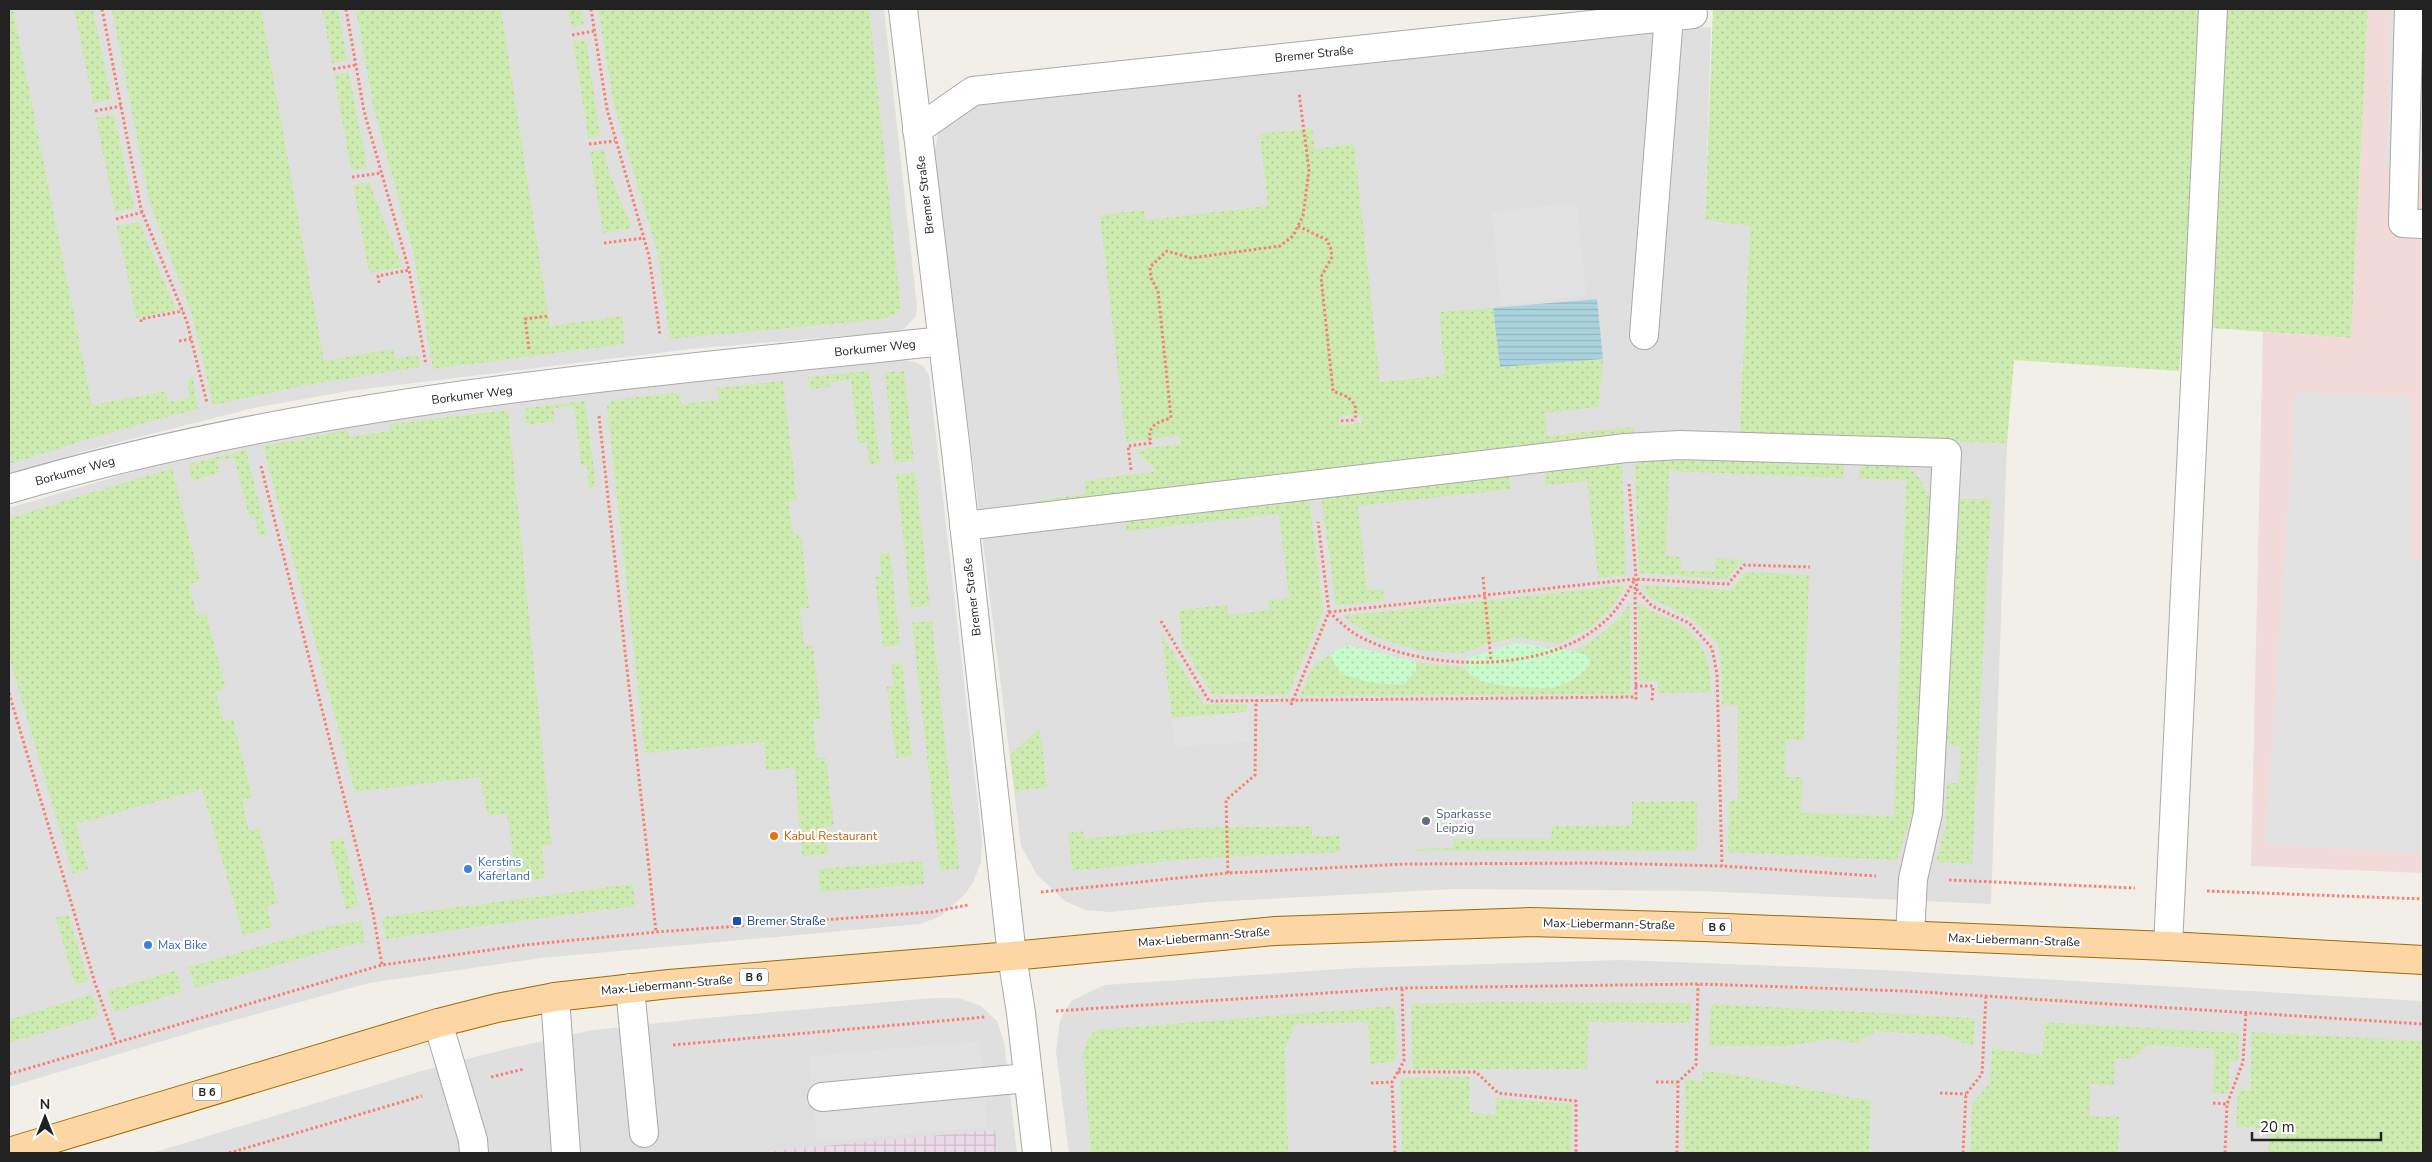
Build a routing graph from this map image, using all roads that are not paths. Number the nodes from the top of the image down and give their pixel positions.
1 (903, 9) edge
2 (2213, 9) edge
3 (2410, 9) edge
4 (917, 130) junction
5 (2423, 224) edge
6 (1644, 335) dead end
7 (943, 341) junction
8 (9, 489) edge
9 (964, 526) junction
10 (1910, 935) junction
11 (2168, 946) junction
12 (1012, 956) junction
13 (2423, 960) edge
14 (630, 988) junction
15 (555, 997) junction
16 (438, 1024) junction
17 (1027, 1078) junction
18 (822, 1097) dead end
19 (644, 1133) dead end
20 (9, 1152) edge
21 (474, 1153) edge
22 (566, 1153) edge
23 (1036, 1153) edge

1 - 4 street, Bremer Straße
2 - 11 street
3 - 5 street
4 - 6 street, Bremer Straße
4 - 7 street, Bremer Straße
7 - 8 street, Borkumer Weg
7 - 9 street, Bremer Straße
9 - 10 street
9 - 12 street, Bremer Straße
10 - 11 main road, Max-Liebermann-Straße / B 6
10 - 12 main road, Max-Liebermann-Straße / B 6
11 - 13 main road, Max-Liebermann-Straße / B 6
12 - 14 main road, Max-Liebermann-Straße / B 6
12 - 17 street, Bremer Straße
14 - 15 main road, Max-Liebermann-Straße / B 6
14 - 19 street
15 - 16 main road, Max-Liebermann-Straße / B 6
15 - 22 street
16 - 20 main road, Max-Liebermann-Straße / B 6
16 - 21 street
17 - 18 street
17 - 23 street, Bremer Straße

